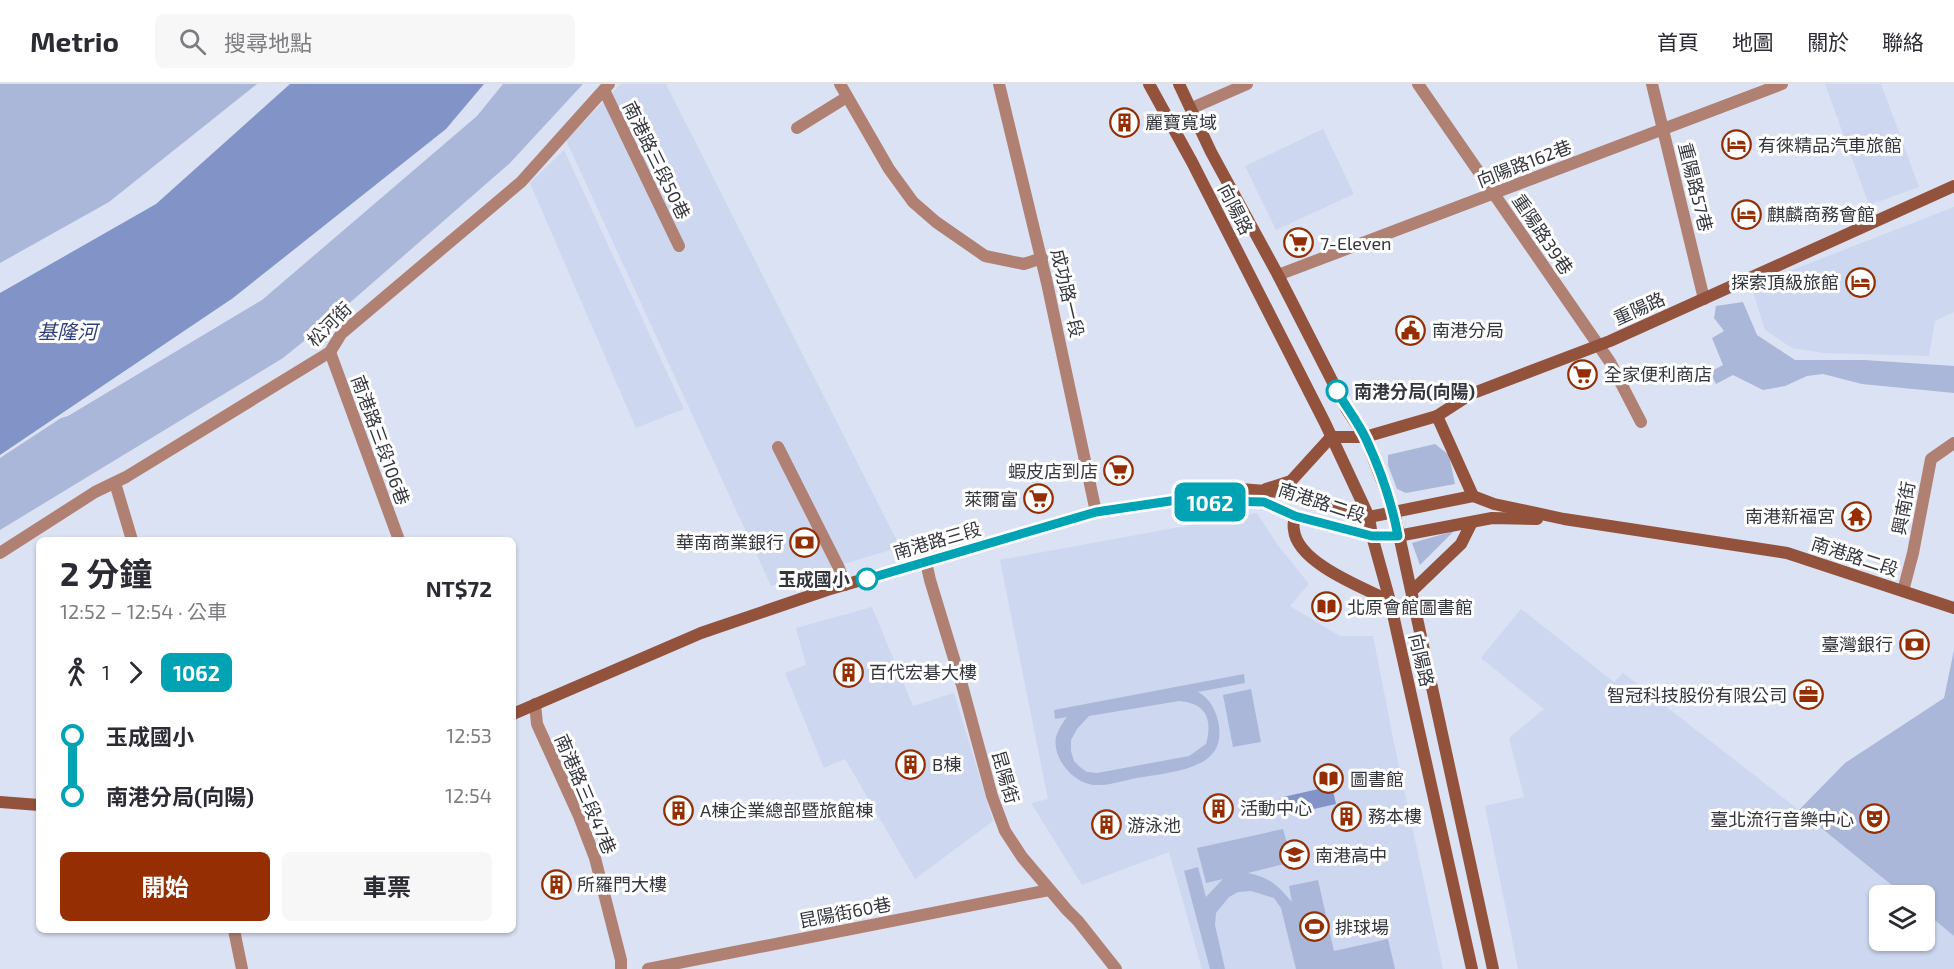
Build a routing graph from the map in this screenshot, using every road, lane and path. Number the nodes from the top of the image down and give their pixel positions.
1 (840, 84) edge
2 (999, 84) edge
3 (1149, 84) edge
4 (1179, 84) edge
5 (1247, 84) edge
6 (1418, 84) edge
7 (1652, 84) edge
8 (1782, 84) edge
9 (607, 87) edge
10 (847, 97) junction
11 (1192, 108) junction
12 (797, 128) dead end
13 (1663, 129) junction
14 (1954, 186) edge
15 (1494, 194) junction
16 (679, 246) dead end
17 (1042, 258) junction
18 (1278, 275) junction
19 (1704, 298) junction
20 (1597, 345) junction
21 (330, 352) junction
22 (1437, 416) junction
23 (1641, 422) dead end
24 (1331, 436) junction
25 (1365, 437) junction
26 (1954, 443) edge
27 (778, 447) dead end
28 (115, 483) junction
29 (1263, 490) junction
30 (1473, 495) junction
31 (1177, 500) junction
32 (1096, 512) junction
33 (1394, 512) junction
34 (1295, 516) junction
35 (1369, 517) junction
36 (1564, 519) junction
37 (1472, 522) junction
38 (1372, 536) junction
39 (1398, 536) junction
40 (131, 537) edge
41 (398, 537) edge
42 (0, 553) edge
43 (926, 562) junction
44 (845, 585) junction
45 (1412, 591) junction
46 (1903, 591) junction
47 (1390, 601) junction
48 (1954, 608) edge
49 (535, 704) junction
50 (516, 713) edge
51 (0, 802) edge
52 (36, 805) edge
53 (1049, 890) junction
54 (235, 933) edge
55 (242, 969) edge
56 (621, 969) edge
57 (648, 969) edge
58 (1116, 969) edge
59 (1472, 969) edge
60 (1493, 969) edge

1 - 10 street
2 - 17 street, 成功路一段
3 - 24 main road, 向陽路
4 - 11 main road, 向陽路
5 - 11 street
6 - 15 street, 重陽路39巷
7 - 13 street, 重陽路57巷
8 - 13 street, 向陽路162巷
9 - 16 street, 南港路三段50巷
9 - 21 street, 松河街
10 - 12 street
10 - 17 street
11 - 18 main road, 向陽路
13 - 15 street, 向陽路162巷
13 - 19 street, 重陽路57巷
14 - 19 main road, 重陽路
15 - 18 street, 向陽路162巷
15 - 20 street, 重陽路39巷
17 - 32 street, 成功路一段
18 - 25 main road, 向陽路
19 - 20 main road, 重陽路
20 - 22 main road, 重陽路
20 - 23 street, 重陽路39巷
21 - 28 street, 松河街
21 - 41 street, 南港路三段106巷
22 - 25 main road, 重陽路
22 - 30 main road
24 - 25 main road, 重陽路
24 - 29 main road
24 - 35 main road, 向陽路
25 - 33 main road, 向陽路
26 - 46 street, 興南街
27 - 44 street
28 - 40 street
28 - 42 street, 松河街
29 - 31 main road, 南港路二段
29 - 35 main road, 南港路二段
30 - 33 main road, 南港路二段
30 - 36 main road, 南港路二段
31 - 32 main road, 南港路三段
31 - 34 main road, 南港路二段
32 - 43 main road, 南港路三段
33 - 35 main road, 南港路二段
33 - 39 main road, 向陽路
34 - 38 main road, 南港路二段
34 - 47 main road
35 - 38 main road, 向陽路
36 - 37 main road, 南港路二段
36 - 46 main road, 南港路二段
37 - 39 main road, 南港路二段
37 - 45 main road
38 - 39 main road, 南港路二段
38 - 47 main road, 向陽路
39 - 45 main road, 向陽路
43 - 44 main road, 南港路三段
43 - 53 street, 昆陽街
44 - 49 main road, 南港路三段
45 - 60 main road, 向陽路
46 - 48 main road, 南港路二段
47 - 59 main road, 向陽路
49 - 50 main road, 南港路三段
49 - 56 street, 南港路三段47巷
51 - 52 main road
53 - 57 street, 昆陽街60巷
53 - 58 street, 昆陽街
54 - 55 street

